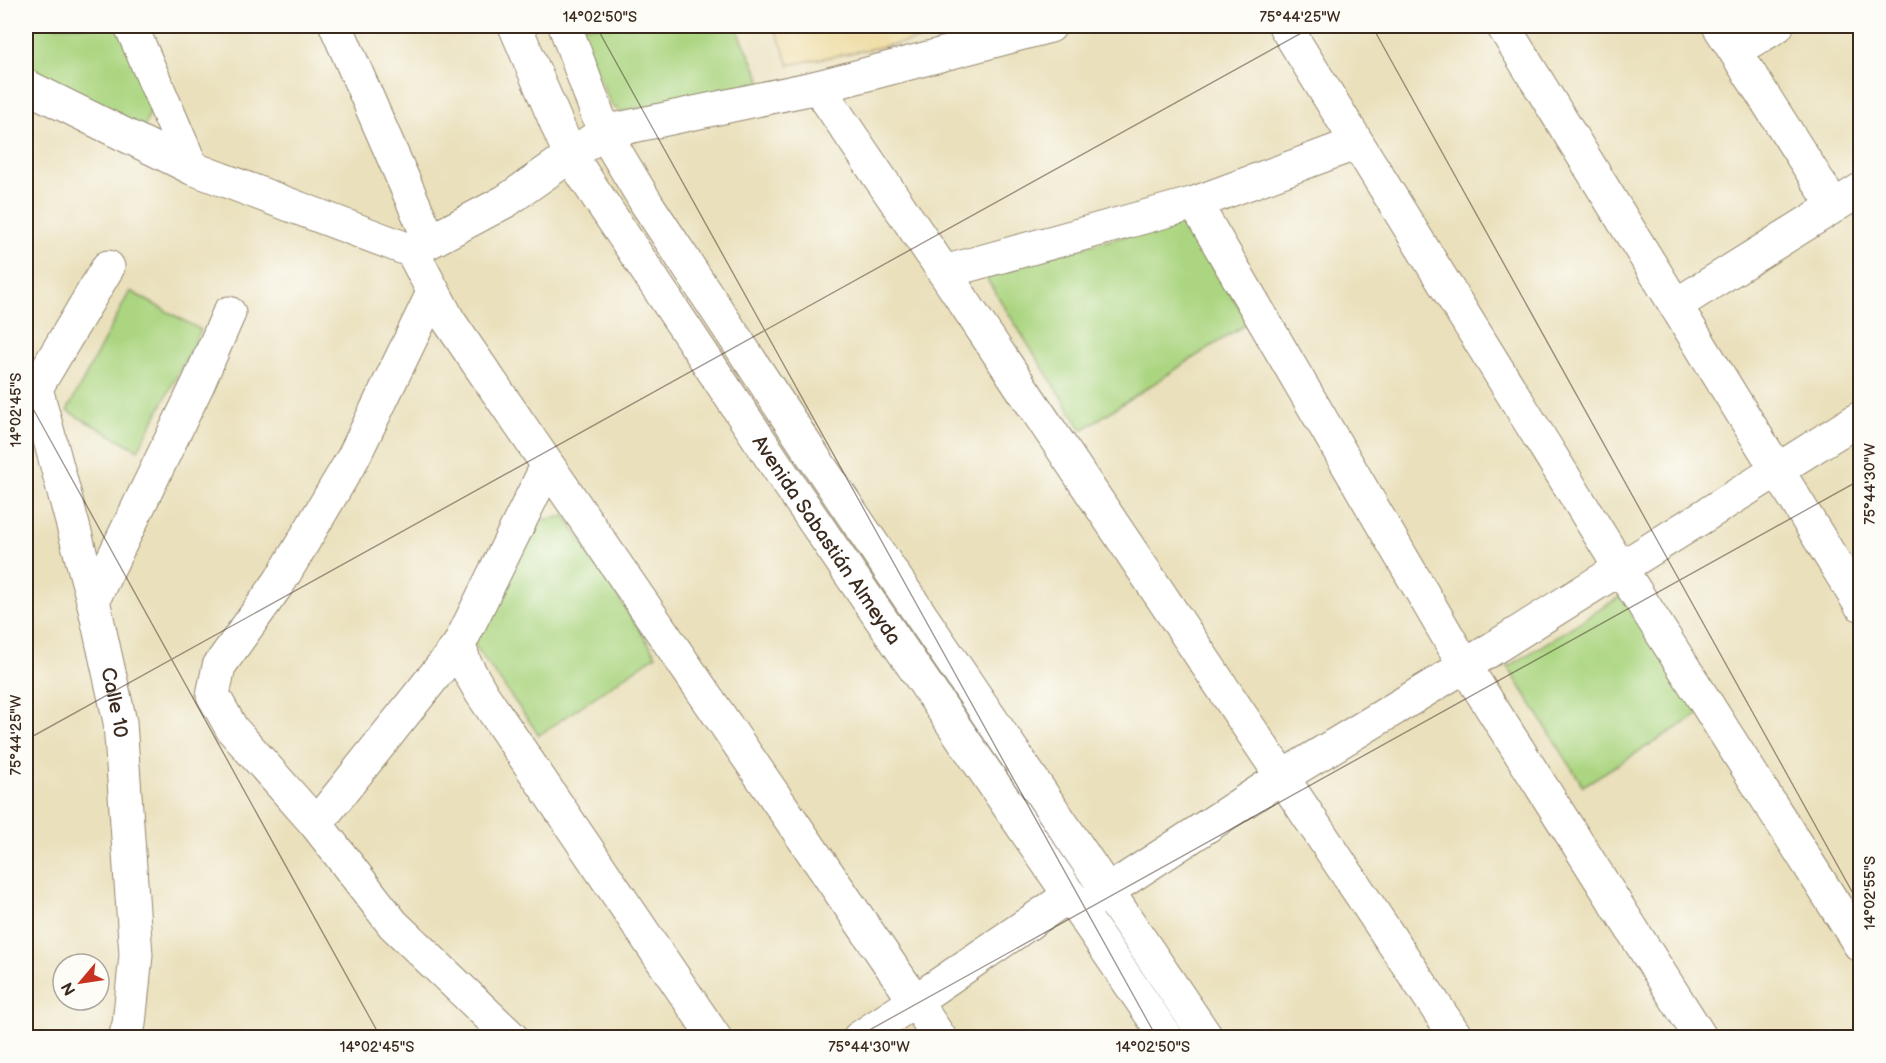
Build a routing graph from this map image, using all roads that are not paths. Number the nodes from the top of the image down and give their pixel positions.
1 (131, 26) edge
2 (336, 26) edge
3 (515, 26) edge
4 (565, 26) edge
5 (1050, 26) edge
6 (1285, 26) edge
7 (1503, 26) edge
8 (1778, 26) edge
9 (1727, 38) edge
10 (26, 86) edge
11 (818, 87) junction
12 (604, 132) junction
13 (1356, 143) junction
14 (570, 155) junction
15 (192, 168) junction
16 (1847, 198) edge
17 (1195, 203) junction
18 (421, 246) junction
19 (108, 267) dead end
20 (944, 272) junction
21 (433, 293) junction
22 (1676, 305) junction
23 (229, 313) dead end
24 (31, 385) edge
25 (1860, 418) edge
26 (547, 466) junction
27 (1777, 471) junction
28 (1621, 568) junction
29 (93, 600) junction
30 (1860, 604) edge
31 (459, 645) junction
32 (1465, 666) junction
33 (1282, 777) junction
34 (316, 824) junction
35 (1107, 890) junction
36 (1075, 903) junction
37 (1860, 945) edge
38 (915, 1000) junction
39 (125, 1038) edge
40 (512, 1038) edge
41 (715, 1038) edge
42 (859, 1038) edge
43 (940, 1038) edge
44 (1167, 1038) edge
45 (1208, 1038) edge
46 (1457, 1038) edge
47 (1701, 1038) edge

1 - 15 street
2 - 18 street
3 - 14 street, Avenida Sabastián Almeyda
4 - 12 street, Avenida Sabastián Almeyda
5 - 11 street
6 - 13 street
7 - 22 street
8 - 9 street
9 - 16 street
10 - 15 street
11 - 12 street
11 - 20 street
12 - 14 street
12 - 35 street, Avenida Sabastián Almeyda
13 - 17 street
13 - 28 street
14 - 18 street
14 - 36 street, Avenida Sabastián Almeyda
15 - 18 street
16 - 22 street
17 - 20 street
17 - 32 street
18 - 21 street
19 - 24 street
20 - 33 street
21 - 26 street
21 - 34 street
22 - 27 street
23 - 29 street
24 - 29 street, Calle 10
25 - 27 street
26 - 31 street
26 - 38 street
27 - 28 street
27 - 30 street
28 - 32 street
28 - 37 street
29 - 39 street, Calle 10
31 - 34 street
31 - 41 street
32 - 33 street
32 - 47 street
33 - 35 street
33 - 46 street
34 - 40 street
35 - 36 street
35 - 45 street, Avenida Sabastián Almeyda
36 - 38 street
36 - 44 street, Avenida Sabastián Almeyda
38 - 42 street
38 - 43 street

